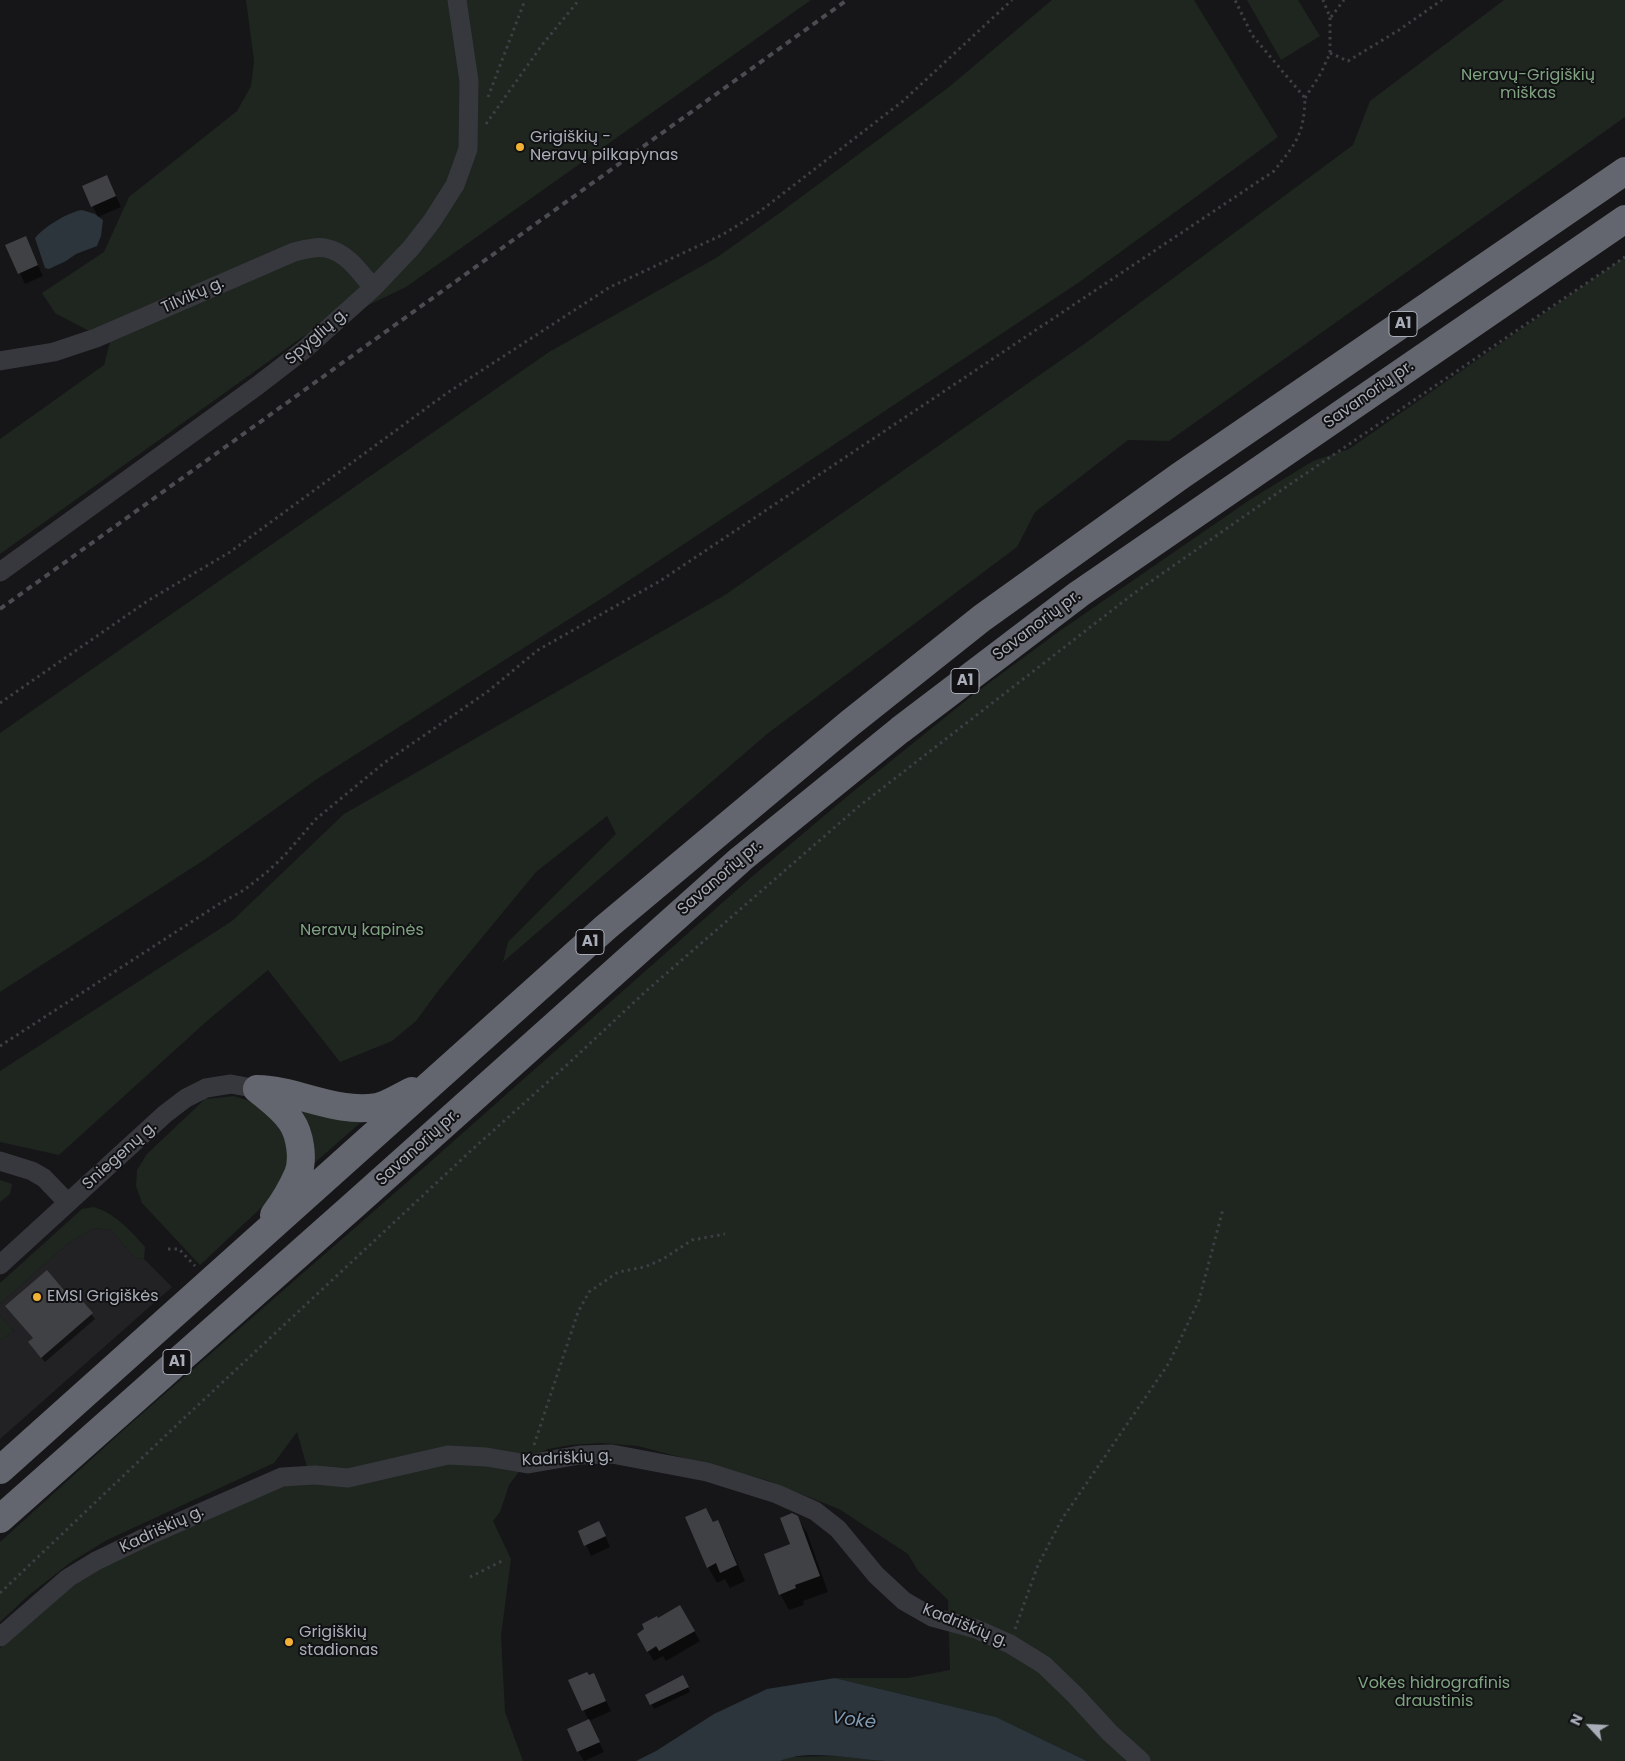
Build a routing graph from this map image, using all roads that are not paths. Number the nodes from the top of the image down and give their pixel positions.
1 (457, 0) edge
2 (1625, 171) edge
3 (1625, 218) edge
4 (1625, 242) edge
5 (373, 288) junction
6 (0, 361) edge
7 (0, 572) edge
8 (1080, 594) junction
9 (438, 1078) junction
10 (257, 1089) junction
11 (0, 1161) edge
12 (68, 1203) junction
13 (249, 1248) junction
14 (0, 1265) edge
15 (0, 1470) edge
16 (0, 1519) edge
17 (0, 1637) edge
18 (1141, 1761) edge

1 - 5 street, Spyglių g.
2 - 9 highway, A1
3 - 8 highway, Savanorių pr. / A1
4 - 8 highway
5 - 6 street, Tilvikų g.
5 - 7 street, Spyglių g.
8 - 16 highway, Savanorių pr. / A1
9 - 10 highway
9 - 13 highway, A1
10 - 12 street, Sniegenų g.
10 - 13 highway
11 - 12 street
12 - 14 street, Sniegenų g.
13 - 15 highway, A1
17 - 18 street, Kadriškių g.

